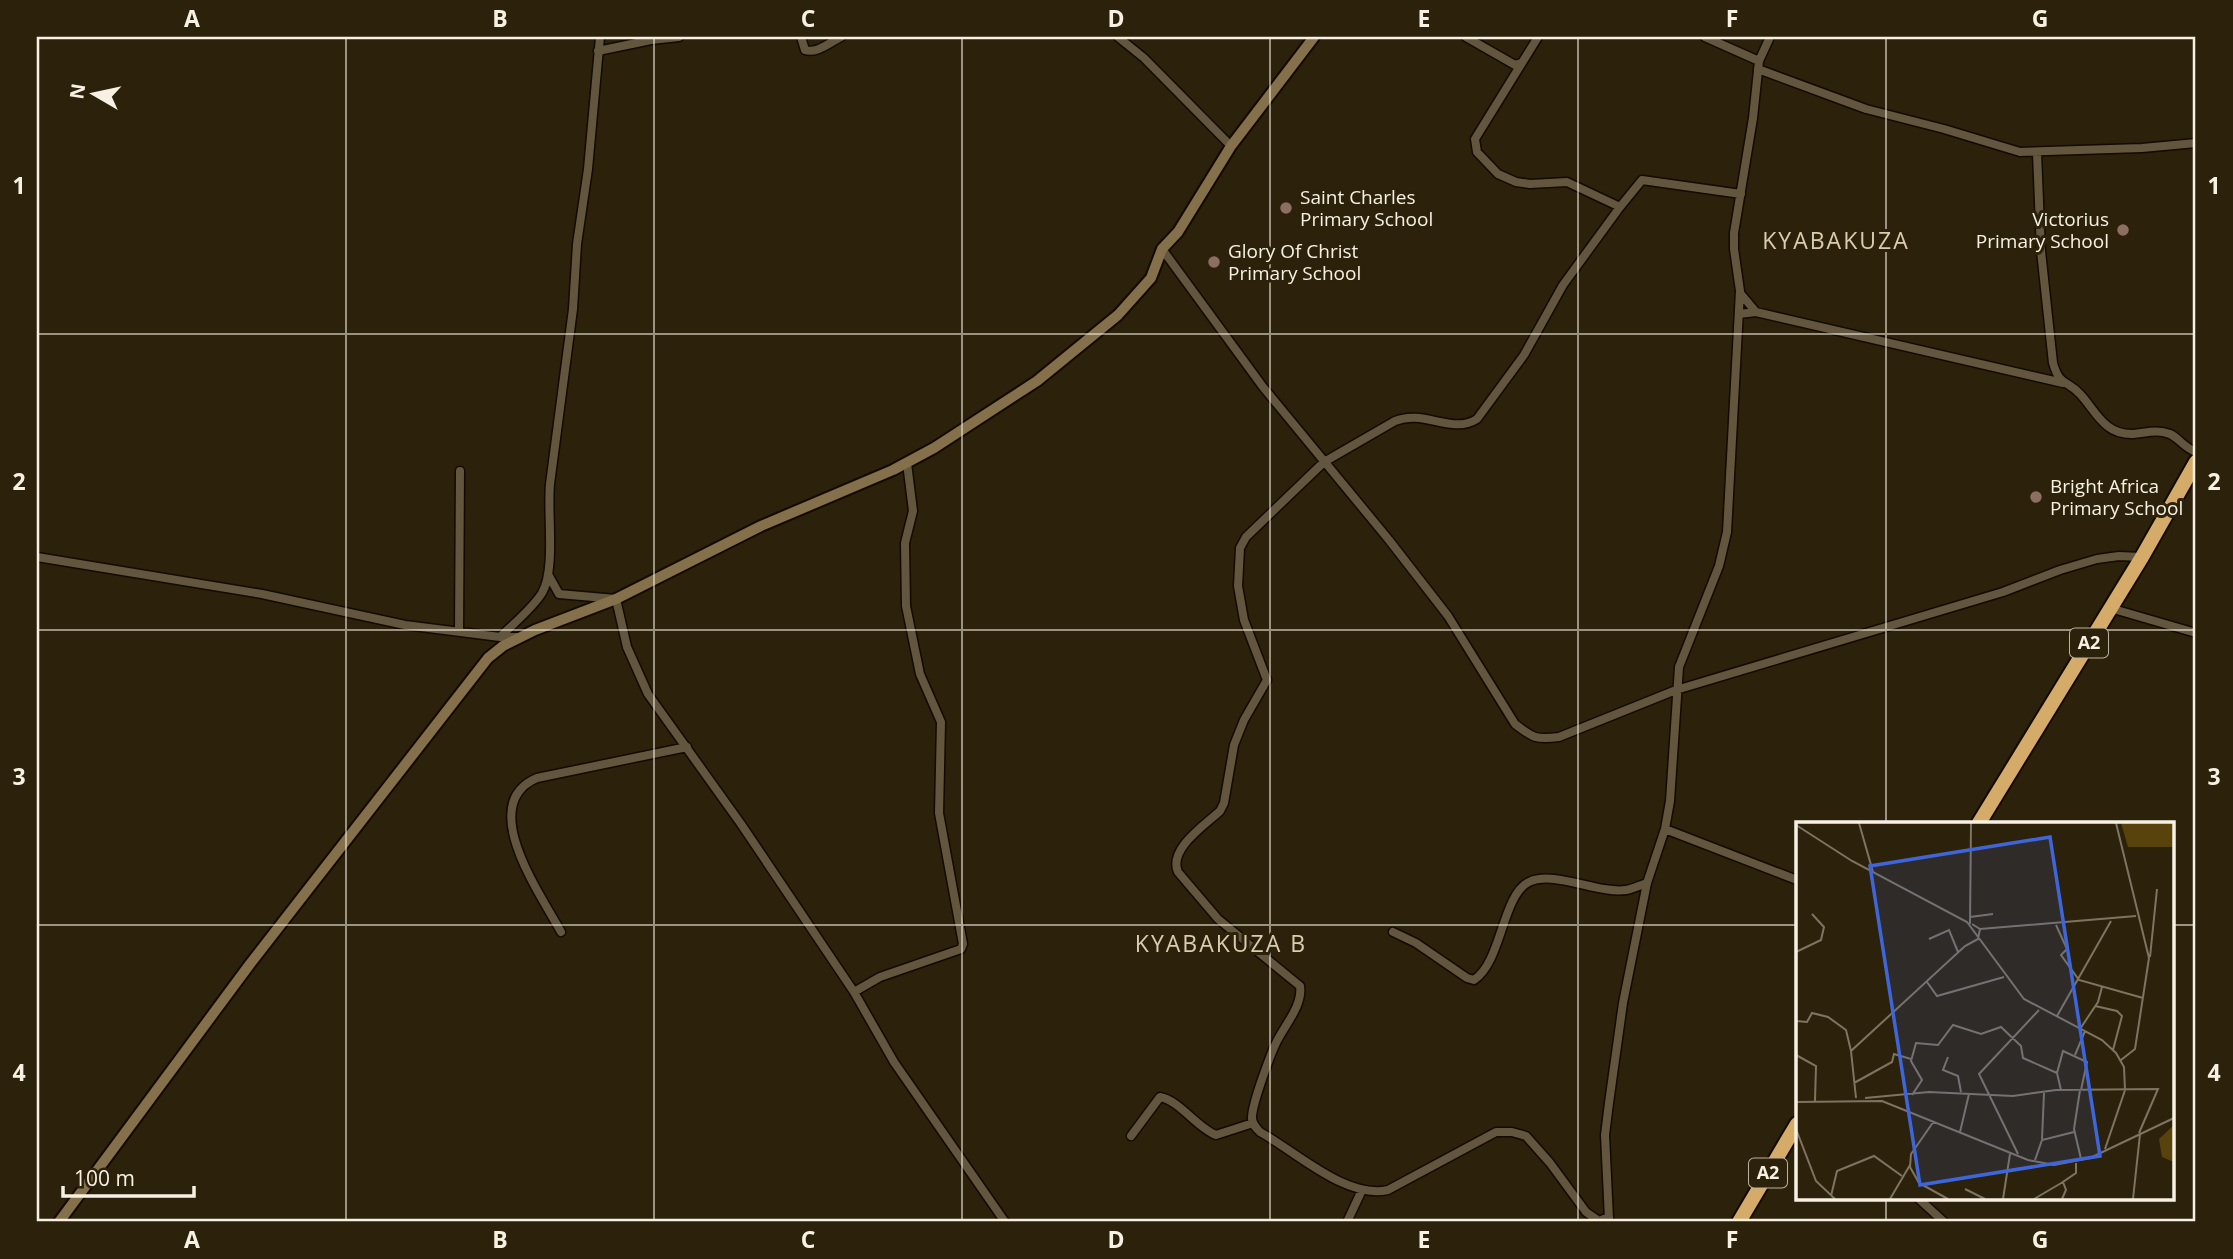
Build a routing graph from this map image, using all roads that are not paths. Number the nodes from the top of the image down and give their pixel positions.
1 (600, 37) edge
2 (679, 37) edge
3 (801, 37) edge
4 (841, 37) edge
5 (1118, 37) edge
6 (1314, 37) edge
7 (1466, 37) edge
8 (1538, 37) edge
9 (1705, 37) edge
10 (1770, 37) edge
11 (598, 51) junction
12 (1521, 63) junction
13 (1758, 65) junction
14 (2196, 143) edge
15 (1231, 146) junction
16 (2037, 153) junction
17 (1741, 194) junction
18 (1620, 207) junction
19 (1162, 249) junction
20 (1740, 291) junction
21 (1756, 312) junction
22 (1739, 314) junction
23 (2063, 383) junction
24 (2196, 452) edge
25 (2196, 462) edge
26 (907, 463) junction
27 (1324, 463) junction
28 (460, 471) dead end
29 (37, 557) edge
30 (2142, 557) junction
31 (550, 576) junction
32 (617, 599) junction
33 (2110, 608) junction
34 (459, 631) junction
35 (2196, 633) edge
36 (500, 637) junction
37 (519, 637) junction
38 (1676, 690) junction
39 (687, 747) junction
40 (1980, 822) edge
41 (1665, 829) junction
42 (1796, 880) edge
43 (1647, 883) junction
44 (561, 932) dead end
45 (1393, 932) dead end
46 (854, 992) junction
47 (1253, 1123) junction
48 (1796, 1126) edge
49 (1131, 1136) dead end
50 (1362, 1190) junction
51 (1920, 1200) edge
52 (1609, 1219) edge
53 (59, 1222) edge
54 (1005, 1222) edge
55 (1348, 1222) edge
56 (1739, 1222) edge
57 (1944, 1222) edge

1 - 11 street
2 - 11 street
3 - 4 street
5 - 15 street
6 - 15 street
7 - 12 street
8 - 12 street
9 - 13 street
10 - 13 street
11 - 31 street
12 - 18 street
13 - 16 street
13 - 17 street
14 - 16 street
15 - 19 street
16 - 23 street
17 - 18 street
17 - 20 street
18 - 27 street
19 - 26 street
19 - 27 street
20 - 21 street
20 - 22 street
21 - 22 street
21 - 23 street
22 - 38 street
23 - 24 street
25 - 30 highway, A2
26 - 32 street
26 - 46 street
27 - 38 street
27 - 47 street
28 - 34 street
29 - 34 street
30 - 33 highway, A2
30 - 38 street
31 - 32 street
31 - 36 street
32 - 37 street
32 - 39 street
33 - 35 street
33 - 40 highway, A2
34 - 36 street
36 - 37 street
37 - 53 street
38 - 41 street
39 - 44 street
39 - 46 street
41 - 42 street
41 - 43 street
43 - 45 street
43 - 52 street
46 - 54 street
47 - 49 street
47 - 50 street
48 - 56 highway, A2
50 - 52 street
50 - 55 street
51 - 57 street

